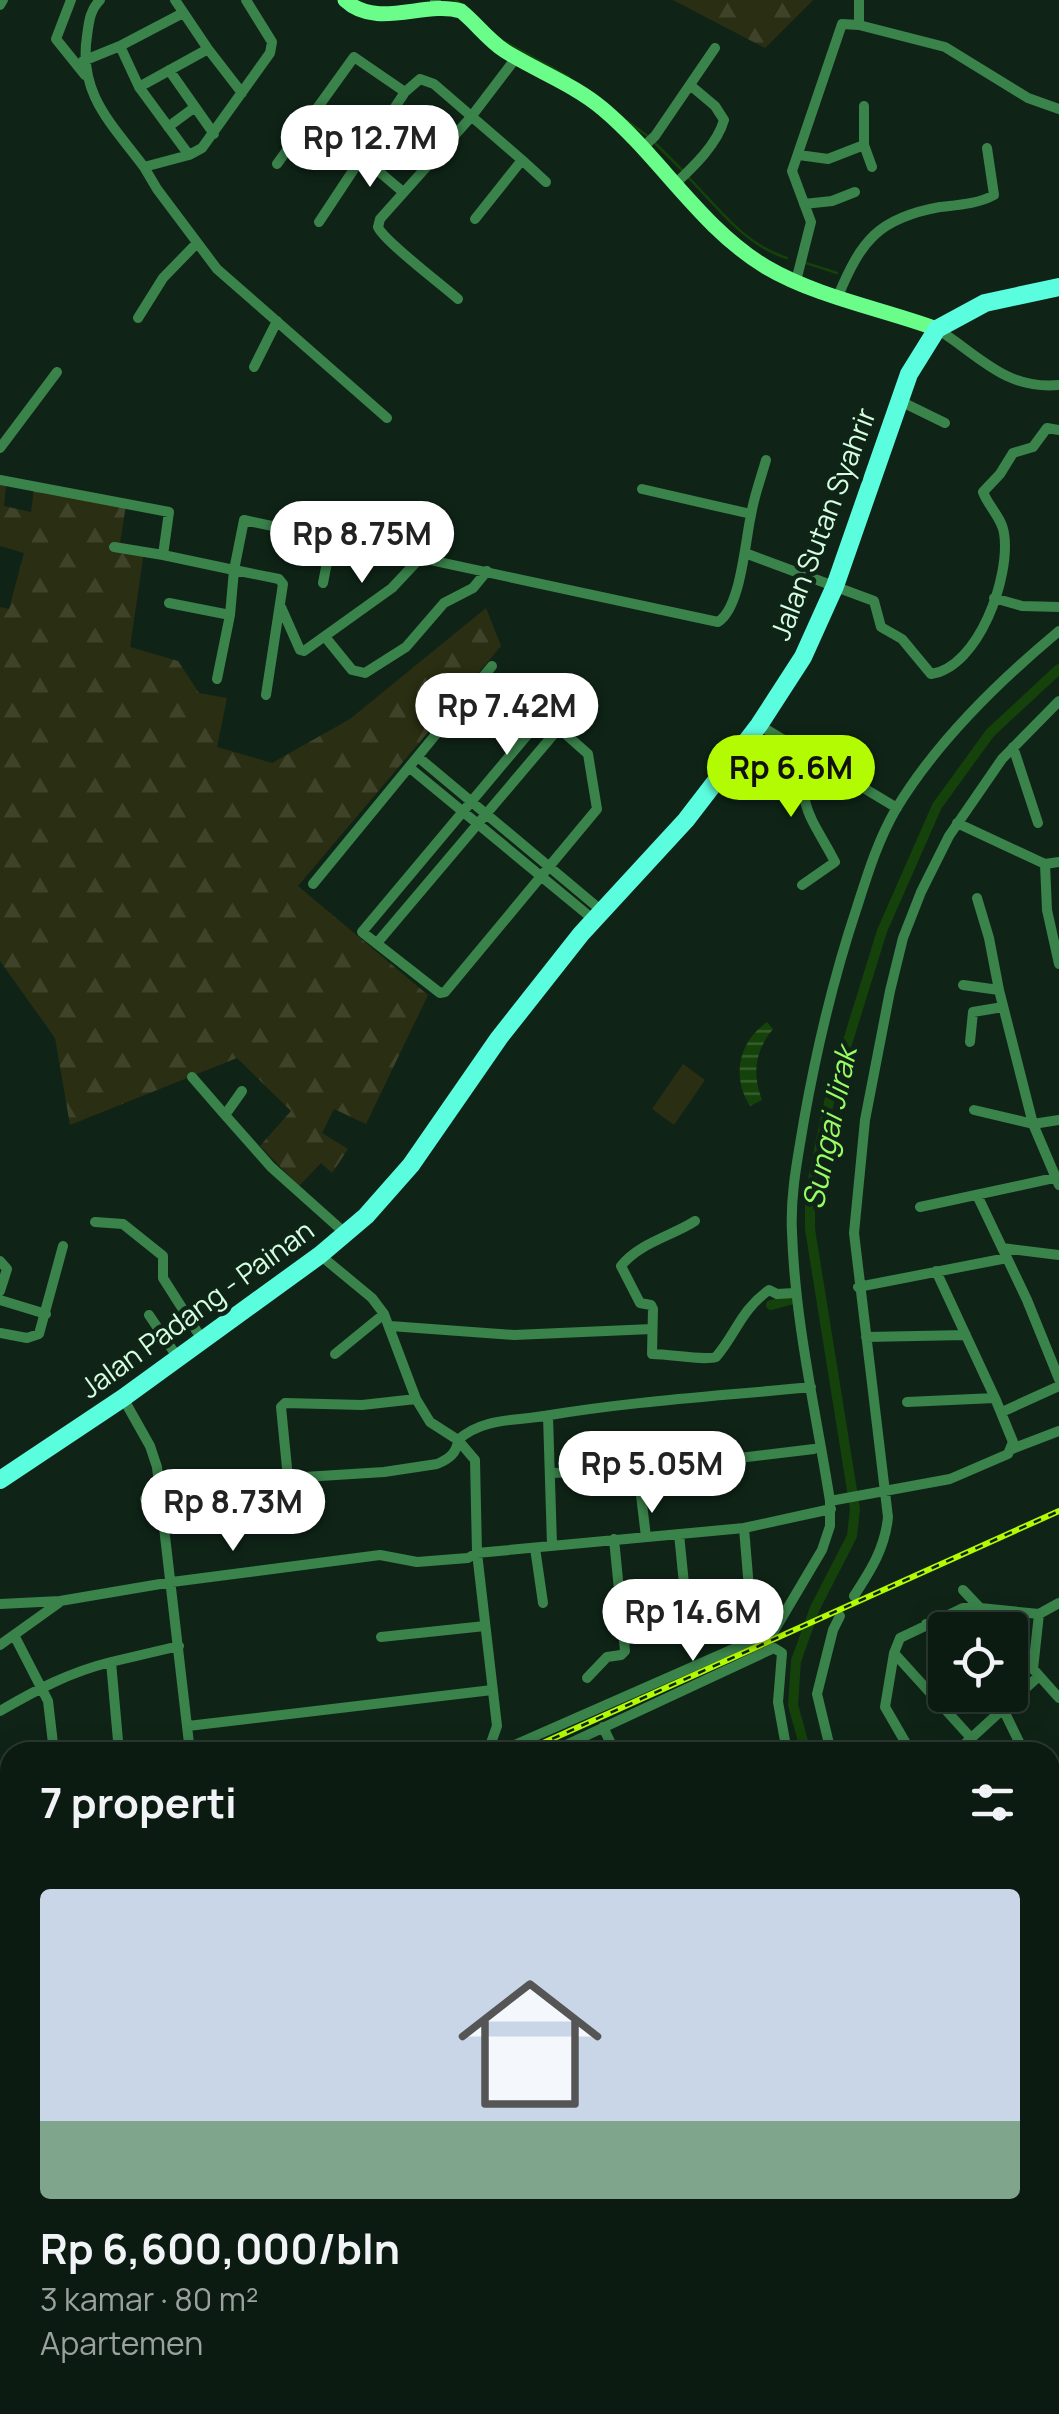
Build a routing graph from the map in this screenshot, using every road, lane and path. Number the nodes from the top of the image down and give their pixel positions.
1 (71, 0) edge
2 (100, 0) edge
3 (176, 0) edge
4 (246, 0) edge
5 (345, 0) edge
6 (435, 0) edge
7 (859, 0) edge
8 (182, 13) junction
9 (858, 25) junction
10 (120, 46) junction
11 (716, 48) dead end
12 (208, 49) junction
13 (516, 58) junction
14 (83, 60) junction
15 (169, 70) junction
16 (85, 75) junction
17 (690, 85) junction
18 (139, 86) junction
19 (242, 92) junction
20 (405, 92) junction
21 (864, 106) dead end
22 (194, 107) junction
23 (1059, 109) edge
24 (471, 117) junction
25 (168, 126) junction
26 (214, 134) junction
27 (648, 143) junction
28 (864, 145) junction
29 (987, 148) dead end
30 (799, 154) junction
31 (189, 155) junction
32 (363, 158) junction
33 (522, 160) junction
34 (277, 164) dead end
35 (872, 166) dead end
36 (144, 168) junction
37 (546, 182) dead end
38 (676, 183) junction
39 (403, 192) junction
40 (855, 192) dead end
41 (804, 204) junction
42 (474, 218) dead end
43 (319, 222) dead end
44 (196, 244) junction
45 (797, 278) junction
46 (1059, 287) edge
47 (838, 296) junction
48 (458, 299) dead end
49 (138, 318) dead end
50 (277, 321) junction
51 (938, 329) junction
52 (254, 367) dead end
53 (58, 372) dead end
54 (1059, 384) edge
55 (900, 400) junction
56 (388, 418) dead end
57 (944, 423) dead end
58 (1059, 430) edge
59 (0, 448) edge
60 (766, 460) dead end
61 (0, 480) edge
62 (642, 490) dead end
63 (751, 514) junction
64 (332, 537) junction
65 (114, 547) dead end
66 (745, 553) junction
67 (163, 554) junction
68 (421, 557) junction
69 (234, 570) junction
70 (488, 571) junction
71 (323, 583) dead end
72 (835, 586) junction
73 (994, 598) junction
74 (169, 603) dead end
75 (281, 606) junction
76 (1059, 607) edge
77 (230, 615) junction
78 (1059, 632) edge
79 (326, 638) junction
80 (492, 666) dead end
81 (217, 679) dead end
82 (566, 690) dead end
83 (266, 695) dead end
84 (1059, 701) edge
85 (544, 715) junction
86 (759, 726) junction
87 (559, 728) junction
88 (1012, 747) junction
89 (418, 757) junction
90 (811, 758) junction
91 (410, 768) junction
92 (472, 802) junction
93 (897, 808) junction
94 (463, 812) junction
95 (486, 814) junction
96 (957, 823) junction
97 (1038, 823) dead end
98 (478, 824) junction
99 (1059, 862) edge
100 (1045, 864) junction
101 (550, 866) junction
102 (542, 876) junction
103 (313, 884) dead end
104 (802, 885) dead end
105 (977, 898) dead end
106 (598, 916) junction
107 (376, 943) junction
108 (1059, 964) edge
109 (964, 985) dead end
110 (1000, 990) junction
111 (1003, 1007) junction
112 (970, 1042) dead end
113 (192, 1077) dead end
114 (242, 1091) dead end
115 (974, 1110) dead end
116 (225, 1115) junction
117 (1059, 1120) edge
118 (1033, 1124) junction
119 (410, 1166) joint
120 (1058, 1180) edge
121 (977, 1195) junction
122 (920, 1207) dead end
123 (696, 1220) dead end
124 (95, 1222) dead end
125 (346, 1234) junction
126 (64, 1246) dead end
127 (1005, 1253) junction
128 (320, 1255) junction
129 (1059, 1255) edge
130 (0, 1261) edge
131 (936, 1271) junction
132 (858, 1287) junction
133 (0, 1291) edge
134 (796, 1294) junction
135 (0, 1300) edge
136 (46, 1314) junction
137 (149, 1314) dead end
138 (384, 1314) junction
139 (390, 1326) junction
140 (652, 1329) junction
141 (0, 1333) edge
142 (966, 1335) junction
143 (866, 1337) junction
144 (203, 1341) junction
145 (335, 1354) dead end
146 (178, 1358) junction
147 (1059, 1382) edge
148 (811, 1388) junction
149 (123, 1398) junction
150 (994, 1398) junction
151 (416, 1399) junction
152 (907, 1402) dead end
153 (1002, 1412) junction
154 (548, 1416) junction
155 (1059, 1431) edge
156 (458, 1440) junction
157 (814, 1449) dead end
158 (1012, 1449) junction
159 (638, 1470) junction
160 (552, 1473) junction
161 (288, 1478) junction
162 (0, 1480) edge
163 (882, 1492) junction
164 (162, 1497) junction
165 (145, 1500) dead end
166 (832, 1503) junction
167 (744, 1528) junction
168 (679, 1534) junction
169 (646, 1537) junction
170 (614, 1539) junction
171 (552, 1545) junction
172 (535, 1548) junction
173 (477, 1553) junction
174 (172, 1582) junction
175 (963, 1590) dead end
176 (854, 1596) dead end
177 (60, 1602) junction
178 (542, 1603) dead end
179 (1059, 1603) edge
180 (0, 1604) edge
181 (980, 1608) junction
182 (983, 1612) edge
183 (1040, 1614) junction
184 (840, 1616) dead end
185 (926, 1624) joint
186 (485, 1626) junction
187 (14, 1635) junction
188 (381, 1637) dead end
189 (0, 1645) edge
190 (179, 1646) junction
191 (894, 1653) junction
192 (111, 1662) junction
193 (1028, 1663) edge
194 (1036, 1672) junction
195 (587, 1678) dead end
196 (1028, 1682) edge
197 (42, 1687) junction
198 (492, 1690) junction
199 (1059, 1698) edge
200 (0, 1711) edge
201 (1003, 1712) edge
202 (1004, 1712) edge
203 (188, 1726) junction
204 (603, 1728) junction
205 (972, 1740) junction
206 (53, 1742) edge
207 (119, 1742) edge
208 (189, 1742) edge
209 (490, 1742) edge
210 (521, 1742) edge
211 (573, 1742) edge
212 (609, 1742) edge
213 (785, 1742) edge
214 (829, 1742) edge
215 (905, 1742) edge
216 (969, 1742) edge
217 (1019, 1742) edge

1 - 16 street
2 - 14 street
3 - 8 street
4 - 19 street
5 - 6 street
6 - 13 street
7 - 9 street
8 - 10 street
8 - 12 street
9 - 23 street
9 - 30 street
10 - 14 street
10 - 18 street
11 - 17 street
12 - 15 street
12 - 19 street
13 - 24 street
13 - 27 street
14 - 16 street
15 - 18 street
15 - 22 street
16 - 36 street
17 - 27 street
17 - 38 street
18 - 25 street
19 - 26 street
20 - 24 street
20 - 32 street
20 - 34 street
21 - 28 street
22 - 25 street
22 - 26 street
24 - 33 street
24 - 39 street
25 - 31 street
26 - 31 street
27 - 38 street
28 - 30 street
28 - 35 street
29 - 47 street
30 - 41 street
31 - 36 street
32 - 39 street
32 - 43 street
33 - 37 street
33 - 42 street
36 - 44 street
38 - 45 street
39 - 48 street
40 - 41 street
41 - 45 street
44 - 49 street
44 - 50 street
45 - 47 street
46 - 51 main road, Jalan Sutan Syahrir
47 - 51 street
50 - 52 street
50 - 56 street
51 - 54 street
51 - 55 main road, Jalan Sutan Syahrir
53 - 59 street
55 - 57 street
55 - 72 main road, Jalan Sutan Syahrir
58 - 73 street
60 - 63 street
61 - 67 street
62 - 63 street
63 - 66 street
64 - 68 street
64 - 69 street
64 - 71 street
65 - 67 street
66 - 70 street
66 - 72 street
67 - 69 street
68 - 70 street
68 - 79 street
69 - 75 street
69 - 77 street
70 - 79 street
72 - 73 street
72 - 86 main road, Jalan Sutan Syahrir
73 - 76 street
74 - 77 street
75 - 79 street
75 - 83 street
77 - 81 street
78 - 93 street
80 - 89 street
82 - 85 street
84 - 88 street
85 - 87 street
85 - 92 street
86 - 90 street
86 - 106 main road, Jalan Sutan Syahrir
87 - 95 street
87 - 101 street
88 - 96 street
88 - 97 street
89 - 91 street
89 - 92 street
90 - 93 street
90 - 104 street
91 - 94 street
91 - 103 street
92 - 94 street
92 - 95 street
93 - 134 street
94 - 98 street
94 - 107 street
95 - 98 street
95 - 101 street
96 - 100 street
96 - 132 street
98 - 102 street
98 - 107 street
99 - 100 street
100 - 108 street
101 - 102 street
101 - 106 street
102 - 106 street
102 - 107 street
105 - 110 street
106 - 119 main road, Jalan Sutan Syahrir
109 - 110 street
110 - 111 street
111 - 112 street
111 - 118 street
113 - 116 street
114 - 116 street
115 - 118 street
116 - 125 street
117 - 118 street
118 - 120 street
119 - 125 main road, Jalan Padang - Painan
120 - 121 street
121 - 122 street
121 - 127 street
123 - 140 street
124 - 144 street
125 - 128 main road, Jalan Padang - Painan
126 - 136 street
127 - 129 street
127 - 131 street
127 - 147 street
128 - 138 street
128 - 144 main road, Jalan Padang - Painan
130 - 133 street
131 - 132 street
131 - 142 street
132 - 143 street
134 - 140 street
134 - 148 street
135 - 136 street
136 - 141 street
137 - 146 street
138 - 139 street
138 - 145 street
139 - 140 street
139 - 151 street
142 - 143 street
142 - 150 street
143 - 163 street
144 - 146 main road, Jalan Padang - Painan
146 - 149 main road, Jalan Padang - Painan
147 - 153 street
148 - 154 street
148 - 166 street
149 - 162 main road, Jalan Padang - Painan
149 - 164 street
150 - 152 street
150 - 153 street
151 - 156 street
151 - 161 street
153 - 158 street
154 - 156 street
154 - 160 street
155 - 158 street
156 - 161 street
156 - 173 street
157 - 159 street
158 - 163 street
159 - 160 street
159 - 169 street
160 - 171 street
161 - 164 street
163 - 166 street
163 - 176 street
164 - 165 street
164 - 174 street
166 - 167 street
166 - 210 street
167 - 168 street
167 - 168 street
168 - 169 street
169 - 170 street
170 - 171 street
170 - 195 street
171 - 172 street
172 - 173 street
172 - 178 street
173 - 174 street
173 - 186 street
174 - 177 street
174 - 190 street
175 - 181 street
177 - 180 street
177 - 187 street
179 - 183 street
181 - 182 street
181 - 183 street
181 - 185 street
183 - 194 street
184 - 214 street
185 - 191 street
186 - 188 street
186 - 198 street
187 - 189 street
187 - 197 street
190 - 192 street
190 - 203 street
191 - 205 street
191 - 215 street
192 - 197 street
192 - 207 street
193 - 194 street
194 - 196 street
194 - 199 street
197 - 200 street
197 - 206 street
198 - 203 street
198 - 209 street
201 - 205 street
202 - 217 street
203 - 208 street
204 - 211 street
204 - 212 street
204 - 213 street
205 - 216 street

